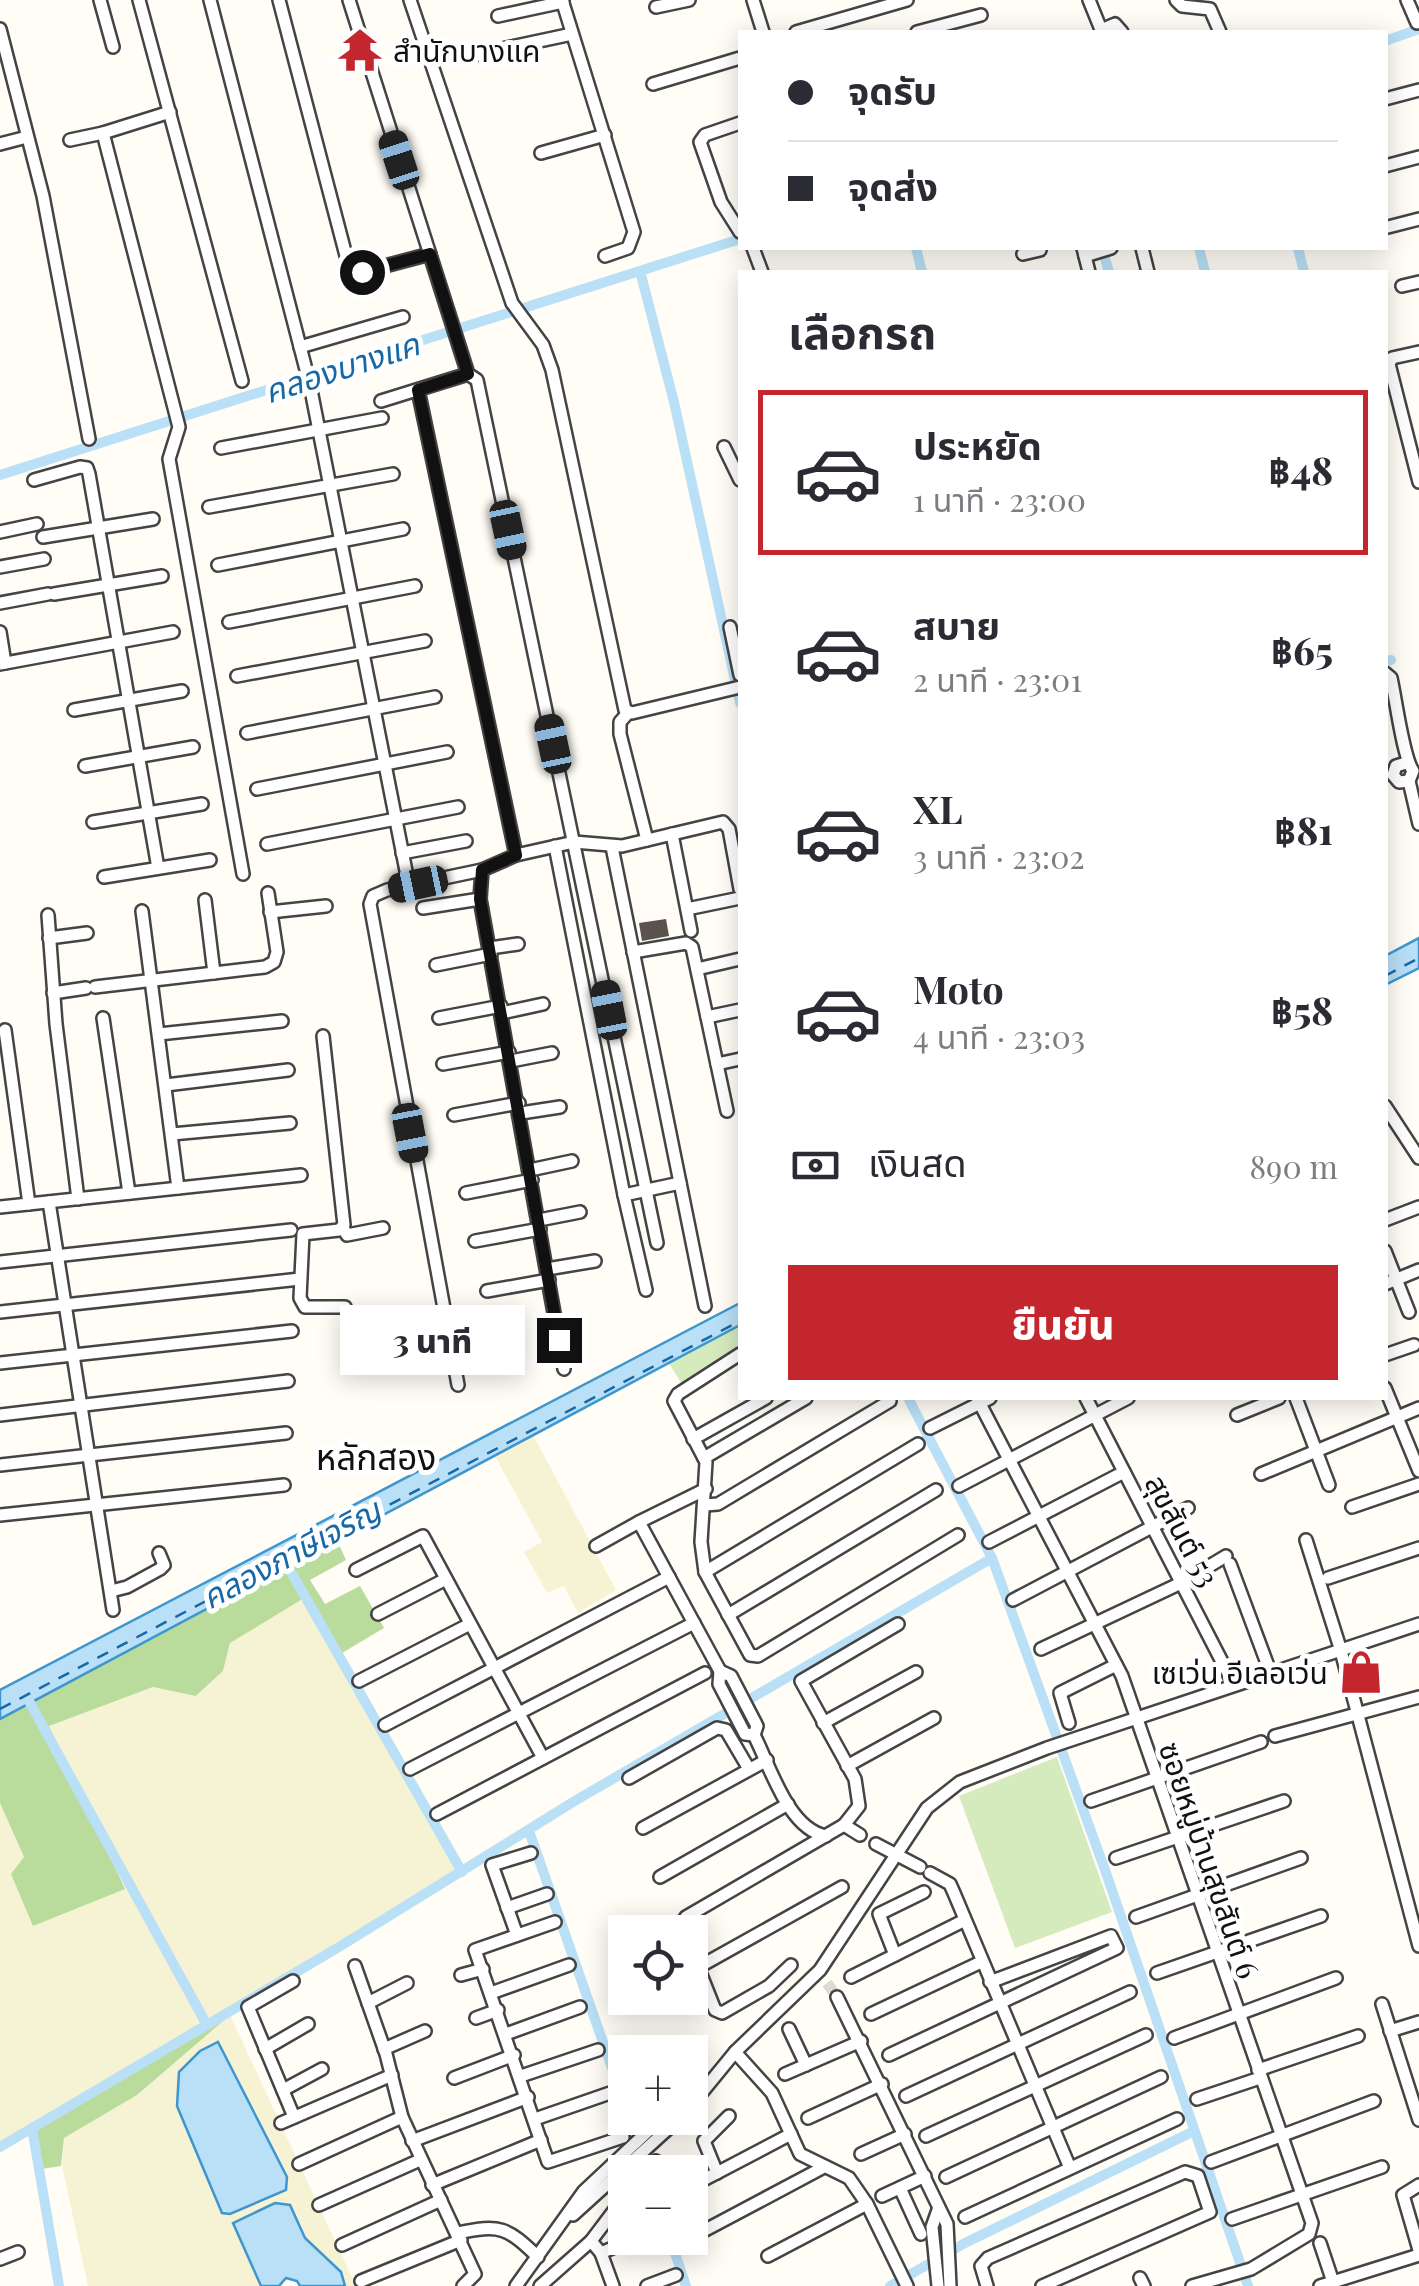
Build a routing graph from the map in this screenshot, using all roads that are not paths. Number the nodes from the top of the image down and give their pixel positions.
1 (100, 0) edge
2 (139, 0) edge
3 (210, 0) edge
4 (279, 0) edge
5 (349, 0) edge
6 (410, 0) edge
7 (689, 0) edge
8 (753, 0) edge
9 (907, 0) edge
10 (1176, 0) edge
11 (1408, 0) edge
12 (563, 1) edge
13 (1094, 2) edge
14 (656, 8) dead end
15 (981, 15) dead end
16 (498, 16) dead end
17 (1417, 23) edge
18 (0, 29) edge
19 (761, 30) edge
20 (803, 30) edge
21 (925, 30) edge
22 (1101, 30) edge
23 (1219, 30) edge
24 (572, 34) junction
25 (113, 47) dead end
26 (474, 55) dead end
27 (738, 59) edge
28 (6, 77) edge
29 (653, 84) dead end
30 (1419, 90) edge
31 (1388, 98) edge
32 (170, 112) junction
33 (738, 124) edge
34 (102, 133) junction
35 (604, 134) junction
36 (27, 137) junction
37 (70, 140) dead end
38 (0, 144) edge
39 (541, 153) dead end
40 (1419, 157) edge
41 (1388, 165) edge
42 (1419, 219) edge
43 (1388, 227) dead end
44 (738, 228) edge
45 (1037, 250) edge
46 (430, 254) junction
47 (1024, 254) dead end
48 (605, 256) dead end
49 (1419, 282) edge
50 (1402, 286) dead end
51 (403, 317) dead end
52 (300, 347) junction
53 (1419, 352) edge
54 (1388, 358) edge
55 (468, 374) junction
56 (242, 381) dead end
57 (418, 390) junction
58 (381, 402) dead end
59 (382, 418) dead end
60 (319, 430) junction
61 (89, 439) dead end
62 (724, 447) dead end
63 (221, 448) dead end
64 (393, 474) dead end
65 (738, 476) edge
66 (34, 480) dead end
67 (1419, 482) edge
68 (330, 486) junction
69 (209, 507) dead end
70 (153, 519) dead end
71 (37, 524) dead end
72 (99, 528) junction
73 (403, 529) dead end
74 (0, 532) edge
75 (43, 537) dead end
76 (341, 541) junction
77 (44, 560) dead end
78 (218, 564) dead end
79 (0, 568) edge
80 (162, 576) dead end
81 (109, 585) junction
82 (414, 586) dead end
83 (352, 598) junction
84 (0, 603) edge
85 (229, 622) dead end
86 (730, 627) dead end
87 (0, 632) edge
88 (173, 632) dead end
89 (119, 641) junction
90 (425, 641) dead end
91 (363, 653) junction
92 (3, 664) edge
93 (738, 665) edge
94 (237, 676) dead end
95 (1388, 676) edge
96 (738, 687) edge
97 (182, 691) dead end
98 (435, 696) dead end
99 (129, 701) junction
100 (374, 708) junction
101 (74, 710) dead end
102 (628, 712) junction
103 (248, 733) dead end
104 (193, 747) dead end
105 (447, 752) dead end
106 (139, 756) junction
107 (385, 764) junction
108 (1406, 764) junction
109 (85, 766) dead end
110 (1389, 776) edge
111 (1409, 781) junction
112 (256, 789) dead end
113 (202, 804) dead end
114 (458, 806) dead end
115 (148, 812) junction
116 (396, 820) junction
117 (93, 822) dead end
118 (1419, 824) edge
119 (672, 834) junction
120 (647, 840) junction
121 (466, 841) dead end
122 (574, 842) junction
123 (267, 844) dead end
124 (555, 846) junction
125 (612, 847) junction
126 (402, 853) junction
127 (516, 855) junction
128 (210, 860) dead end
129 (158, 868) junction
130 (482, 870) junction
131 (243, 874) dead end
132 (104, 878) dead end
133 (738, 879) edge
134 (408, 881) dead end
135 (268, 893) dead end
136 (738, 898) edge
137 (480, 899) junction
138 (206, 900) dead end
139 (326, 906) dead end
140 (423, 908) dead end
141 (686, 909) junction
142 (142, 910) dead end
143 (270, 912) junction
144 (48, 915) dead end
145 (691, 931) dead end
146 (87, 933) dead end
147 (49, 938) junction
148 (518, 944) dead end
149 (491, 951) junction
150 (633, 952) junction
151 (738, 959) edge
152 (436, 965) dead end
153 (696, 969) junction
154 (214, 972) junction
155 (152, 980) junction
156 (53, 993) junction
157 (543, 1004) dead end
158 (502, 1010) junction
159 (738, 1010) edge
160 (707, 1017) junction
161 (103, 1018) dead end
162 (439, 1018) dead end
163 (282, 1022) dead end
164 (5, 1030) dead end
165 (159, 1034) junction
166 (323, 1036) dead end
167 (552, 1053) dead end
168 (510, 1057) junction
169 (738, 1060) edge
170 (443, 1064) dead end
171 (717, 1064) junction
172 (288, 1070) dead end
173 (166, 1085) junction
174 (560, 1107) dead end
175 (520, 1108) junction
176 (727, 1111) dead end
177 (1388, 1111) edge
178 (454, 1115) dead end
179 (290, 1123) dead end
180 (172, 1134) junction
181 (1419, 1158) edge
182 (572, 1161) dead end
183 (301, 1175) dead end
184 (531, 1175) junction
185 (680, 1183) junction
186 (178, 1188) junction
187 (645, 1190) junction
188 (129, 1193) junction
189 (466, 1193) dead end
190 (624, 1195) junction
191 (78, 1199) junction
192 (50, 1202) junction
193 (29, 1204) junction
194 (0, 1207) edge
195 (1419, 1207) edge
196 (580, 1212) dead end
197 (1388, 1219) edge
198 (540, 1224) junction
199 (343, 1228) junction
200 (383, 1228) dead end
201 (291, 1230) dead end
202 (475, 1241) dead end
203 (656, 1243) dead end
204 (58, 1255) junction
205 (595, 1261) dead end
206 (0, 1262) edge
207 (1419, 1270) edge
208 (548, 1274) junction
209 (300, 1279) junction
210 (1390, 1282) edge
211 (646, 1290) dead end
212 (487, 1291) dead end
213 (66, 1305) junction
214 (705, 1306) dead end
215 (344, 1307) dead end
216 (0, 1312) edge
217 (1410, 1312) dead end
218 (292, 1331) dead end
219 (1414, 1344) dead end
220 (74, 1354) junction
221 (1388, 1354) edge
222 (738, 1355) edge
223 (0, 1363) edge
224 (564, 1369) dead end
225 (288, 1382) dead end
226 (458, 1385) dead end
227 (1388, 1395) edge
228 (762, 1400) edge
229 (803, 1400) edge
230 (980, 1400) edge
231 (982, 1400) edge
232 (1087, 1400) edge
233 (1124, 1400) edge
234 (1274, 1400) edge
235 (1297, 1400) edge
236 (890, 1401) dead end
237 (82, 1406) junction
238 (1419, 1408) edge
239 (1095, 1414) junction
240 (1237, 1414) dead end
241 (0, 1415) edge
242 (1398, 1418) junction
243 (930, 1428) dead end
244 (286, 1433) dead end
245 (692, 1440) junction
246 (918, 1444) dead end
247 (1316, 1452) junction
248 (90, 1455) junction
249 (704, 1458) junction
250 (1010, 1459) junction
251 (0, 1465) edge
252 (1419, 1471) edge
253 (1124, 1472) junction
254 (1261, 1474) dead end
255 (1419, 1484) edge
256 (284, 1485) dead end
257 (1329, 1485) dead end
258 (958, 1486) dead end
259 (706, 1489) junction
260 (936, 1490) dead end
261 (97, 1505) junction
262 (705, 1505) junction
263 (1352, 1507) dead end
264 (1188, 1508) dead end
265 (1039, 1515) junction
266 (0, 1516) edge
267 (638, 1522) junction
268 (1152, 1527) junction
269 (958, 1536) dead end
270 (1306, 1540) dead end
271 (989, 1542) dead end
272 (596, 1546) dead end
273 (1419, 1548) edge
274 (160, 1553) dead end
275 (356, 1570) dead end
276 (705, 1572) junction
277 (1068, 1572) junction
278 (669, 1577) junction
279 (1328, 1578) dead end
280 (446, 1580) junction
281 (1180, 1582) junction
282 (111, 1591) junction
283 (1013, 1600) dead end
284 (114, 1610) dead end
285 (378, 1614) dead end
286 (728, 1615) junction
287 (694, 1623) junction
288 (470, 1624) junction
289 (898, 1624) dead end
290 (1096, 1624) junction
291 (1419, 1624) edge
292 (1041, 1649) dead end
293 (1341, 1651) junction
294 (1116, 1665) junction
295 (494, 1668) junction
296 (916, 1672) dead end
297 (704, 1673) dead end
298 (1271, 1674) junction
299 (719, 1678) junction
300 (358, 1681) dead end
301 (1234, 1685) junction
302 (1419, 1697) edge
303 (1356, 1713) junction
304 (519, 1714) junction
305 (934, 1718) dead end
306 (1136, 1718) junction
307 (1069, 1723) dead end
308 (822, 1724) junction
309 (385, 1725) dead end
310 (752, 1732) junction
311 (1274, 1736) dead end
312 (1261, 1742) dead end
313 (543, 1758) junction
314 (766, 1760) junction
315 (847, 1766) junction
316 (410, 1770) dead end
317 (749, 1770) junction
318 (629, 1778) dead end
319 (1154, 1780) junction
320 (1091, 1801) dead end
321 (1284, 1801) dead end
322 (788, 1804) junction
323 (437, 1814) dead end
324 (844, 1824) junction
325 (643, 1828) dead end
326 (826, 1836) junction
327 (860, 1836) dead end
328 (1175, 1839) junction
329 (876, 1844) dead end
330 (531, 1852) dead end
331 (896, 1853) junction
332 (1116, 1858) dead end
333 (1300, 1858) dead end
334 (660, 1876) dead end
335 (842, 1886) dead end
336 (924, 1892) dead end
337 (547, 1894) dead end
338 (1195, 1896) junction
339 (507, 1908) junction
340 (691, 1915) edge
341 (1321, 1916) dead end
342 (1136, 1917) dead end
343 (556, 1922) dead end
344 (963, 1922) junction
345 (516, 1935) junction
346 (1419, 1946) edge
347 (1216, 1954) junction
348 (895, 1955) junction
349 (708, 1962) edge
350 (981, 1962) junction
351 (791, 1965) dead end
352 (354, 1966) dead end
353 (569, 1966) dead end
354 (483, 1969) junction
355 (1158, 1973) dead end
356 (461, 1975) dead end
357 (851, 1977) dead end
358 (1336, 1978) dead end
359 (293, 1981) dead end
360 (990, 1982) junction
361 (407, 1983) dead end
362 (1130, 1992) dead end
363 (491, 1993) junction
364 (708, 1993) edge
365 (838, 1997) tunnel mouth
366 (368, 2003) junction
367 (999, 2004) junction
368 (1382, 2004) dead end
369 (580, 2007) dead end
370 (498, 2010) junction
371 (871, 2014) dead end
372 (1237, 2014) junction
373 (476, 2018) dead end
374 (1419, 2022) edge
375 (308, 2024) dead end
376 (789, 2029) dead end
377 (1390, 2030) junction
378 (425, 2031) dead end
379 (506, 2034) junction
380 (1146, 2035) dead end
381 (1358, 2036) dead end
382 (1174, 2038) dead end
383 (861, 2041) junction
384 (1017, 2044) junction
385 (264, 2048) junction
386 (384, 2049) junction
387 (598, 2050) dead end
388 (735, 2052) junction
389 (514, 2055) junction
390 (889, 2055) dead end
391 (806, 2065) junction
392 (322, 2069) dead end
393 (786, 2074) dead end
394 (1259, 2074) junction
395 (392, 2075) junction
396 (521, 2076) junction
397 (454, 2078) dead end
398 (1161, 2078) dead end
399 (710, 2082) joint
400 (708, 2084) edge
401 (882, 2084) junction
402 (1035, 2086) junction
403 (283, 2090) junction
404 (1415, 2094) edge
405 (608, 2095) edge
406 (906, 2096) dead end
407 (528, 2097) junction
408 (1197, 2099) dead end
409 (1374, 2101) dead end
410 (729, 2116) dead end
411 (294, 2117) junction
412 (402, 2117) junction
413 (535, 2118) junction
414 (808, 2118) dead end
415 (1177, 2119) dead end
416 (1419, 2120) edge
417 (281, 2123) dead end
418 (1052, 2127) junction
419 (791, 2134) junction
420 (905, 2134) junction
421 (1281, 2134) junction
422 (646, 2135) edge
423 (660, 2135) edge
424 (926, 2136) dead end
425 (623, 2137) dead end
426 (541, 2140) junction
427 (412, 2141) junction
428 (861, 2154) dead end
429 (420, 2160) junction
430 (1211, 2162) dead end
431 (299, 2164) dead end
432 (1382, 2167) dead end
433 (824, 2168) junction
434 (1070, 2168) junction
435 (716, 2173) junction
436 (925, 2176) junction
437 (946, 2176) dead end
438 (708, 2177) edge
439 (432, 2184) junction
440 (1419, 2184) edge
441 (900, 2188) junction
442 (1302, 2194) junction
443 (589, 2195) junction
444 (882, 2196) dead end
445 (441, 2200) junction
446 (867, 2204) junction
447 (319, 2205) dead end
448 (938, 2210) junction
449 (964, 2217) dead end
450 (608, 2219) edge
451 (1232, 2219) dead end
452 (708, 2229) edge
453 (927, 2231) junction
454 (459, 2237) junction
455 (592, 2241) junction
456 (1320, 2243) dead end
457 (342, 2245) dead end
458 (608, 2249) edge
459 (18, 2252) dead end
460 (601, 2252) junction
461 (1419, 2252) edge
462 (768, 2256) dead end
463 (538, 2257) junction
464 (0, 2259) edge
465 (676, 2274) dead end
466 (361, 2281) dead end
467 (950, 2281) edge
468 (937, 2283) edge
469 (907, 2284) edge
470 (1326, 2284) edge
471 (464, 2286) edge
472 (516, 2286) edge
473 (540, 2286) edge
474 (613, 2286) edge
475 (647, 2286) edge
476 (987, 2286) edge
477 (1042, 2286) edge
478 (1192, 2286) edge

1 - 25 street
2 - 32 street
3 - 52 street
4 - 46 street
5 - 46 street
6 - 102 street
7 - 14 street
8 - 19 street
9 - 20 street
10 - 23 street
11 - 17 street
12 - 16 street
12 - 24 street
13 - 22 street
15 - 21 street
18 - 28 street
24 - 26 street
24 - 35 street
27 - 29 street
28 - 36 street
30 - 31 street
32 - 34 street
32 - 56 street
33 - 44 street
34 - 37 street
34 - 131 street
35 - 39 street
35 - 48 street
36 - 38 street
36 - 61 street
40 - 41 street
42 - 43 street
45 - 47 street
46 - 55 street
49 - 50 street
51 - 52 street
52 - 60 street
53 - 54 street
54 - 67 street
55 - 57 street
55 - 122 street
57 - 58 street
57 - 127 street
59 - 60 street
60 - 63 street
60 - 68 street
62 - 65 street
64 - 68 street
66 - 72 street
68 - 69 street
68 - 76 street
70 - 72 street
71 - 74 street
72 - 75 street
72 - 81 street
73 - 76 street
76 - 78 street
76 - 83 street
77 - 79 street
80 - 81 street
81 - 84 street
81 - 89 street
82 - 83 street
83 - 85 street
83 - 91 street
86 - 93 street
87 - 92 street
88 - 89 street
89 - 92 street
89 - 99 street
90 - 91 street
91 - 94 street
91 - 100 street
95 - 108 street
96 - 102 street
97 - 99 street
98 - 100 street
99 - 101 street
99 - 106 street
100 - 103 street
100 - 107 street
102 - 120 street
104 - 106 street
105 - 107 street
106 - 109 street
106 - 115 street
107 - 112 street
107 - 116 street
108 - 110 street
108 - 111 street
110 - 111 street
111 - 118 street
113 - 115 street
114 - 116 street
115 - 117 street
115 - 129 street
116 - 123 street
116 - 126 street
119 - 120 street
119 - 133 street
119 - 141 street
120 - 125 street
121 - 126 street
122 - 124 street
122 - 125 street
122 - 187 street
124 - 127 street
124 - 190 street
125 - 150 street
126 - 134 street
127 - 130 street
128 - 129 street
129 - 132 street
130 - 137 street
130 - 226 street
135 - 143 street
136 - 141 street
137 - 140 street
137 - 149 street
138 - 154 street
139 - 143 street
141 - 145 street
142 - 155 street
143 - 154 street
144 - 147 street
146 - 147 street
147 - 156 street
148 - 149 street
149 - 152 street
149 - 158 street
150 - 153 street
150 - 185 street
151 - 153 street
153 - 160 street
154 - 155 street
155 - 156 street
155 - 165 street
156 - 191 street
157 - 158 street
158 - 162 street
158 - 168 street
159 - 160 street
160 - 171 street
161 - 188 street
163 - 165 street
164 - 193 street
165 - 173 street
166 - 199 street
167 - 168 street
168 - 170 street
168 - 175 street
169 - 171 street
171 - 176 street
172 - 173 street
173 - 180 street
174 - 175 street
175 - 178 street
175 - 184 street
177 - 181 street
179 - 180 street
180 - 186 street
182 - 184 street
183 - 186 street
184 - 189 street
184 - 198 street
185 - 187 street
185 - 214 street
186 - 188 street
187 - 190 street
187 - 203 street
188 - 191 street
190 - 211 street
191 - 192 street
192 - 193 street
192 - 204 street
193 - 194 street
195 - 197 street
196 - 198 street
198 - 202 street
198 - 208 street
199 - 200 street
199 - 209 street
201 - 204 street
204 - 206 street
204 - 213 street
205 - 208 street
207 - 210 street
208 - 212 street
208 - 224 street
209 - 213 street
209 - 215 street
210 - 217 street
213 - 216 street
213 - 220 street
218 - 220 street
219 - 221 street
220 - 223 street
220 - 237 street
222 - 245 street
225 - 237 street
227 - 242 street
228 - 245 street
229 - 249 street
230 - 243 street
231 - 250 street, ซอยหมู่บ้านสุขสันต์ 6
232 - 239 street, สุขสันต์ 53
233 - 239 street
234 - 240 street
235 - 247 street
236 - 262 street
237 - 241 street
237 - 248 street
238 - 242 street
239 - 250 street
239 - 253 street, สุขสันต์ 53
242 - 247 street
242 - 252 street
244 - 248 street
245 - 249 street
246 - 276 street
247 - 254 street
247 - 257 street
248 - 251 street
248 - 261 street
249 - 259 street
250 - 258 street
250 - 265 street, ซอยหมู่บ้านสุขสันต์ 6
253 - 265 street
253 - 268 street, สุขสันต์ 53
255 - 263 street
256 - 261 street
259 - 262 street
259 - 267 street
260 - 286 street
261 - 266 street
261 - 282 street
262 - 276 street
264 - 268 street
265 - 271 street
265 - 277 street, ซอยหมู่บ้านสุขสันต์ 6
267 - 272 street
267 - 278 street
268 - 277 street
268 - 281 street, สุขสันต์ 53
269 - 286 street
270 - 293 street
273 - 279 street
274 - 282 street
275 - 280 street
276 - 286 street
277 - 283 street
277 - 290 street, ซอยหมู่บ้านสุขสันต์ 6
278 - 287 street
278 - 295 street
280 - 285 street
280 - 288 street
281 - 290 street
281 - 298 street
281 - 301 street, สุขสันต์ 53
282 - 284 street
287 - 299 street
287 - 304 street
288 - 295 street
288 - 300 street
289 - 308 street
290 - 292 street
290 - 294 street, ซอยหมู่บ้านสุขสันต์ 6
291 - 293 street
293 - 298 street
293 - 303 street
294 - 306 street, ซอยหมู่บ้านสุขสันต์ 6
294 - 307 street
295 - 304 street
295 - 309 street
296 - 308 street
297 - 313 street
298 - 301 street
299 - 310 street
299 - 310 street
301 - 306 street
302 - 303 street
303 - 311 street
303 - 346 street
304 - 313 street
304 - 316 street
305 - 315 street
306 - 319 street, ซอยหมู่บ้านสุขสันต์ 6
306 - 331 street
308 - 315 street
310 - 314 street
312 - 319 street
313 - 323 street
314 - 317 street
314 - 322 street
315 - 324 street
317 - 318 street
317 - 325 street
319 - 320 street
319 - 328 street, ซอยหมู่บ้านสุขสันต์ 6
321 - 328 street
322 - 326 street
322 - 334 street
324 - 326 street
324 - 327 street
326 - 340 street
328 - 332 street
328 - 338 street, ซอยหมู่บ้านสุขสันต์ 6
329 - 331 street
330 - 339 street
331 - 344 street
331 - 388 street
333 - 338 street
335 - 349 street
336 - 348 street
337 - 339 street
338 - 342 street
338 - 347 street, ซอยหมู่บ้านสุขสันต์ 6
339 - 345 street
341 - 347 street
343 - 345 street
344 - 348 street
344 - 350 street
345 - 354 street
347 - 355 street
347 - 372 street, ซอยหมู่บ้านสุขสันต์ 6
348 - 357 street
350 - 360 street
350 - 371 street
351 - 364 street
352 - 366 street
353 - 363 street
354 - 356 street
354 - 363 street
358 - 372 street
359 - 385 street
360 - 367 street
360 - 367 street
361 - 366 street
362 - 384 street
363 - 370 street
365 - 383 street
366 - 386 street
367 - 384 street
367 - 390 street
368 - 377 street
369 - 379 street
370 - 373 street
370 - 379 street
372 - 382 street
372 - 394 street, ซอยหมู่บ้านสุขสันต์ 6
374 - 377 street
375 - 385 street
376 - 391 street
377 - 404 street
378 - 386 street
379 - 389 street
380 - 402 street
381 - 394 street
383 - 391 street
383 - 401 street
384 - 402 street
384 - 406 street
385 - 403 street
386 - 395 street
387 - 396 street
388 - 399 street
388 - 419 street
389 - 396 street
389 - 397 street
391 - 393 street
392 - 403 street
394 - 408 street
394 - 421 street, ซอยหมู่บ้านสุขสันต์ 6
395 - 411 street
395 - 412 street
396 - 407 street
398 - 418 street
399 - 400 street
401 - 414 street
401 - 420 street
402 - 418 street
402 - 424 street
403 - 411 street
404 - 416 street
405 - 413 street
407 - 413 street
407 - 427 street
409 - 421 street
410 - 435 street
411 - 417 street
412 - 427 street
412 - 431 street
413 - 426 street
415 - 434 street
418 - 434 street
418 - 437 street
419 - 433 street
419 - 435 street
420 - 428 street
420 - 436 street
421 - 430 street
421 - 442 street, ซอยหมู่บ้านสุขสันต์ 6
422 - 443 street
423 - 443 street
425 - 426 street
426 - 439 street
427 - 429 street
429 - 439 street
429 - 447 street
432 - 442 street
433 - 446 street
433 - 452 street
434 - 449 street
435 - 438 street
436 - 441 street
436 - 448 street
439 - 445 street
440 - 461 street
441 - 444 street
441 - 453 street
442 - 451 street
442 - 478 street, ซอยหมู่บ้านสุขสันต์ 6
443 - 463 street
445 - 454 street
445 - 457 street
446 - 462 street
446 - 469 street
448 - 453 street
448 - 467 street
450 - 455 street
453 - 468 street
454 - 463 street
454 - 466 street
454 - 471 street
455 - 460 street
455 - 473 street
456 - 470 street
458 - 460 street
459 - 464 street
460 - 474 street
461 - 470 street
463 - 472 street
465 - 475 street
476 - 477 street

